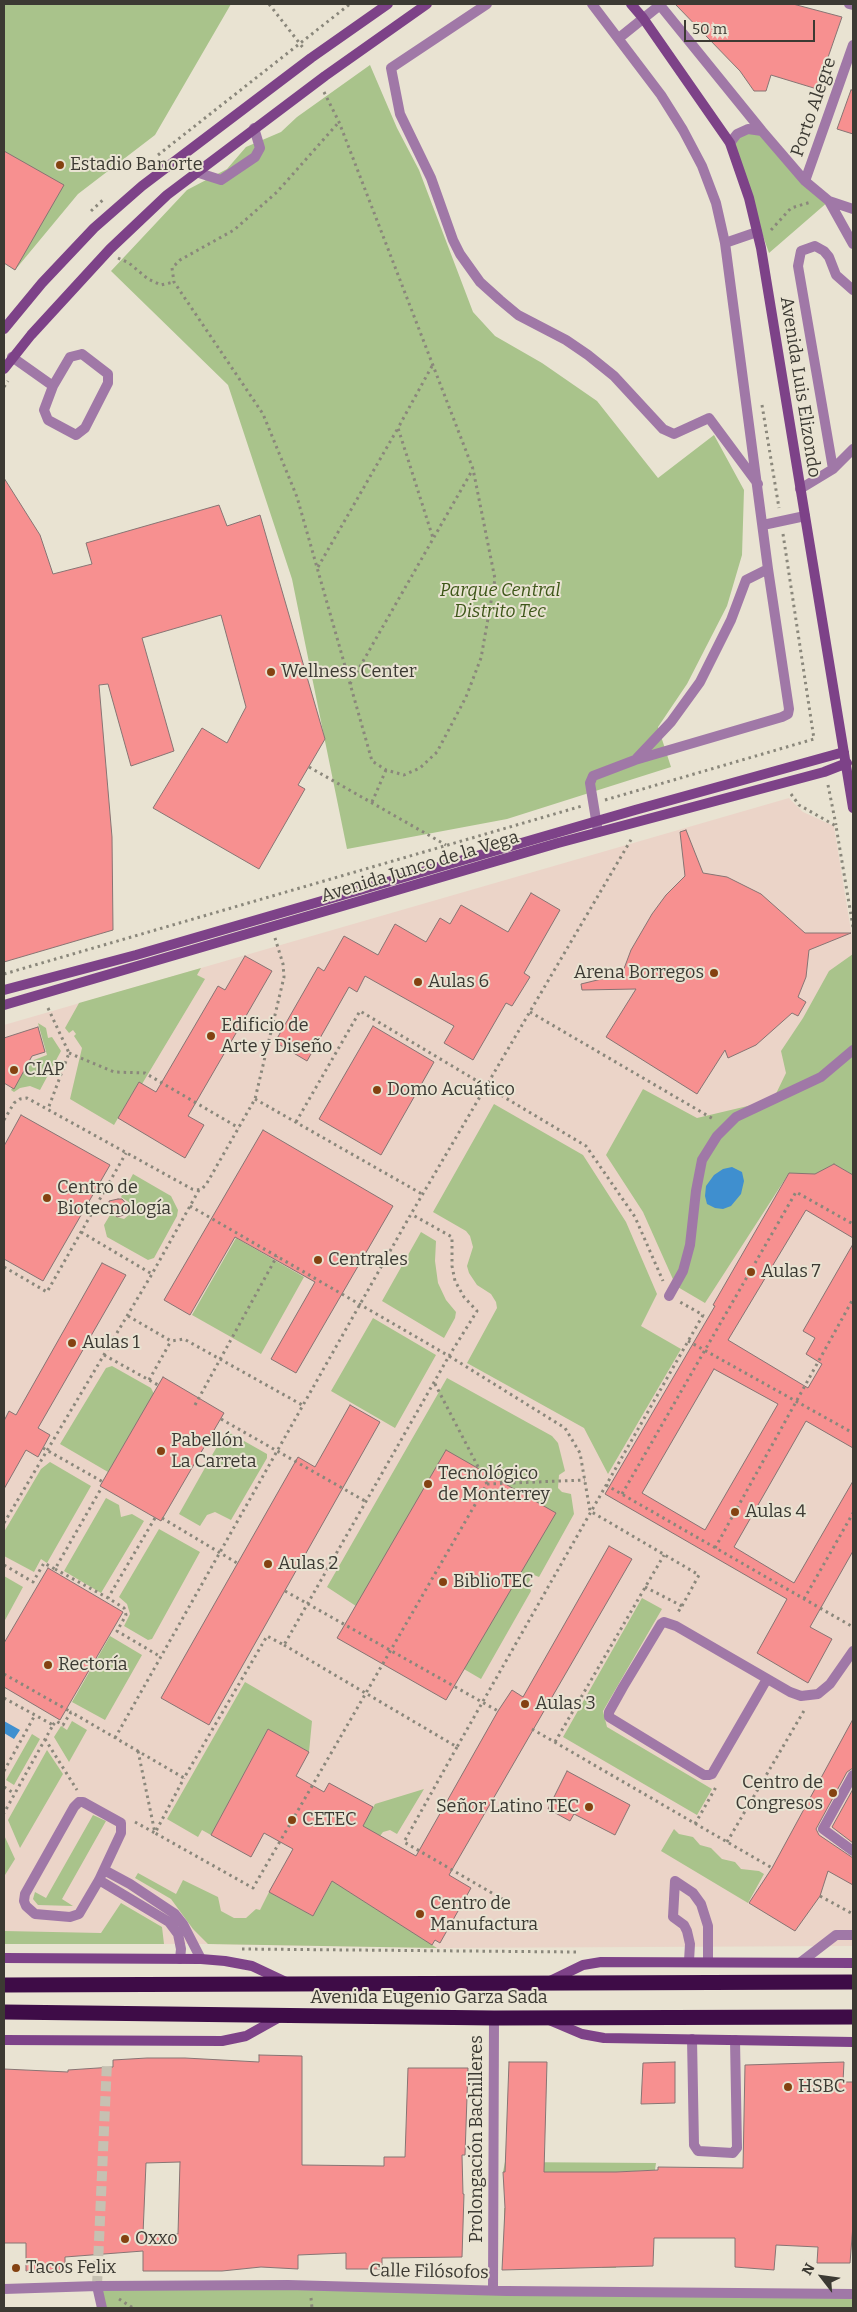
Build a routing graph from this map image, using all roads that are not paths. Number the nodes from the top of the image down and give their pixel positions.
1 (388, 4) edge
2 (427, 4) edge
3 (487, 4) edge
4 (592, 4) edge
5 (631, 4) edge
6 (659, 4) edge
7 (849, 4) edge
8 (853, 5) edge
9 (643, 18) junction
10 (619, 38) junction
11 (853, 45) edge
12 (254, 128) junction
13 (762, 131) junction
14 (730, 144) junction
15 (196, 172) junction
16 (806, 181) junction
17 (829, 201) junction
18 (853, 209) edge
19 (757, 232) junction
20 (725, 243) junction
21 (853, 244) edge
22 (853, 290) edge
23 (4, 329) edge
24 (12, 357) junction
25 (4, 369) edge
26 (53, 386) junction
27 (853, 448) edge
28 (833, 469) junction
29 (758, 485) junction
30 (800, 489) junction
31 (805, 516) junction
32 (763, 525) junction
33 (768, 569) junction
34 (844, 752) junction
35 (635, 760) junction
36 (846, 763) junction
37 (853, 808) edge
38 (595, 821) junction
39 (598, 832) junction
40 (4, 990) edge
41 (4, 1005) edge
42 (853, 1050) edge
43 (669, 1296) road end
44 (853, 1651) edge
45 (767, 1679) junction
46 (853, 1775) edge
47 (853, 1850) edge
48 (104, 1870) junction
49 (99, 1880) junction
50 (853, 1935) edge
51 (4, 1958) edge
52 (180, 1959) junction
53 (200, 1959) junction
54 (689, 1961) junction
55 (708, 1961) junction
56 (801, 1962) junction
57 (853, 1963) edge
58 (853, 1982) edge
59 (287, 1983) junction
60 (546, 1983) junction
61 (4, 1985) edge
62 (4, 2012) edge
63 (282, 2016) junction
64 (853, 2017) edge
65 (494, 2018) junction
66 (543, 2018) junction
67 (692, 2039) junction
68 (4, 2040) edge
69 (735, 2040) junction
70 (853, 2042) edge
71 (97, 2286) junction
72 (4, 2289) edge
73 (493, 2290) junction
74 (853, 2294) edge
75 (102, 2308) edge

1 - 23 street
2 - 12 street
3 - 29 street
4 - 10 street
5 - 9 street, Avenida Luis Elizondo
6 - 9 street
6 - 13 street
7 - 8 street
9 - 10 street
9 - 14 street, Avenida Luis Elizondo
10 - 20 street
11 - 16 street, Porto Alegre
12 - 15 street
12 - 15 street
13 - 14 street
13 - 16 street
14 - 19 street, Avenida Luis Elizondo
15 - 24 street
16 - 17 street
17 - 18 street
17 - 21 street
19 - 20 street
19 - 30 street, Avenida Luis Elizondo
20 - 29 street
22 - 28 street
24 - 25 street
24 - 26 street
26 - 26 street
27 - 28 street
28 - 30 street
29 - 32 street
30 - 31 street, Avenida Luis Elizondo
31 - 32 street
31 - 34 street, Avenida Luis Elizondo
32 - 33 street
33 - 35 street
33 - 35 street
34 - 36 street, Avenida Luis Elizondo
34 - 38 street, Avenida Junco de la Vega
35 - 38 street
36 - 37 street, Avenida Luis Elizondo
36 - 39 street, Avenida Junco de la Vega
38 - 39 street
38 - 40 street, Avenida Junco de la Vega
39 - 41 street, Avenida Junco de la Vega
42 - 43 street
44 - 45 street
45 - 45 street
46 - 47 street
48 - 49 street
48 - 49 street
48 - 53 street
49 - 52 street
50 - 56 street
51 - 52 street
52 - 53 street
53 - 59 street
54 - 55 street
54 - 55 street
54 - 60 street
55 - 56 street
56 - 57 street
58 - 60 highway, Avenida Eugenio Garza Sada
59 - 60 highway, Avenida Eugenio Garza Sada
59 - 61 highway, Avenida Eugenio Garza Sada
62 - 63 highway, Avenida Eugenio Garza Sada
63 - 65 highway, Avenida Eugenio Garza Sada
63 - 68 street
64 - 66 highway, Avenida Eugenio Garza Sada
65 - 66 highway, Avenida Eugenio Garza Sada
65 - 73 street, Prolongación Bachilleres
66 - 67 street
67 - 69 street
67 - 69 street
69 - 70 street
71 - 72 street, Calle Filósofos
71 - 73 street, Calle Filósofos
71 - 75 street
73 - 74 street, Calle Filósofos

